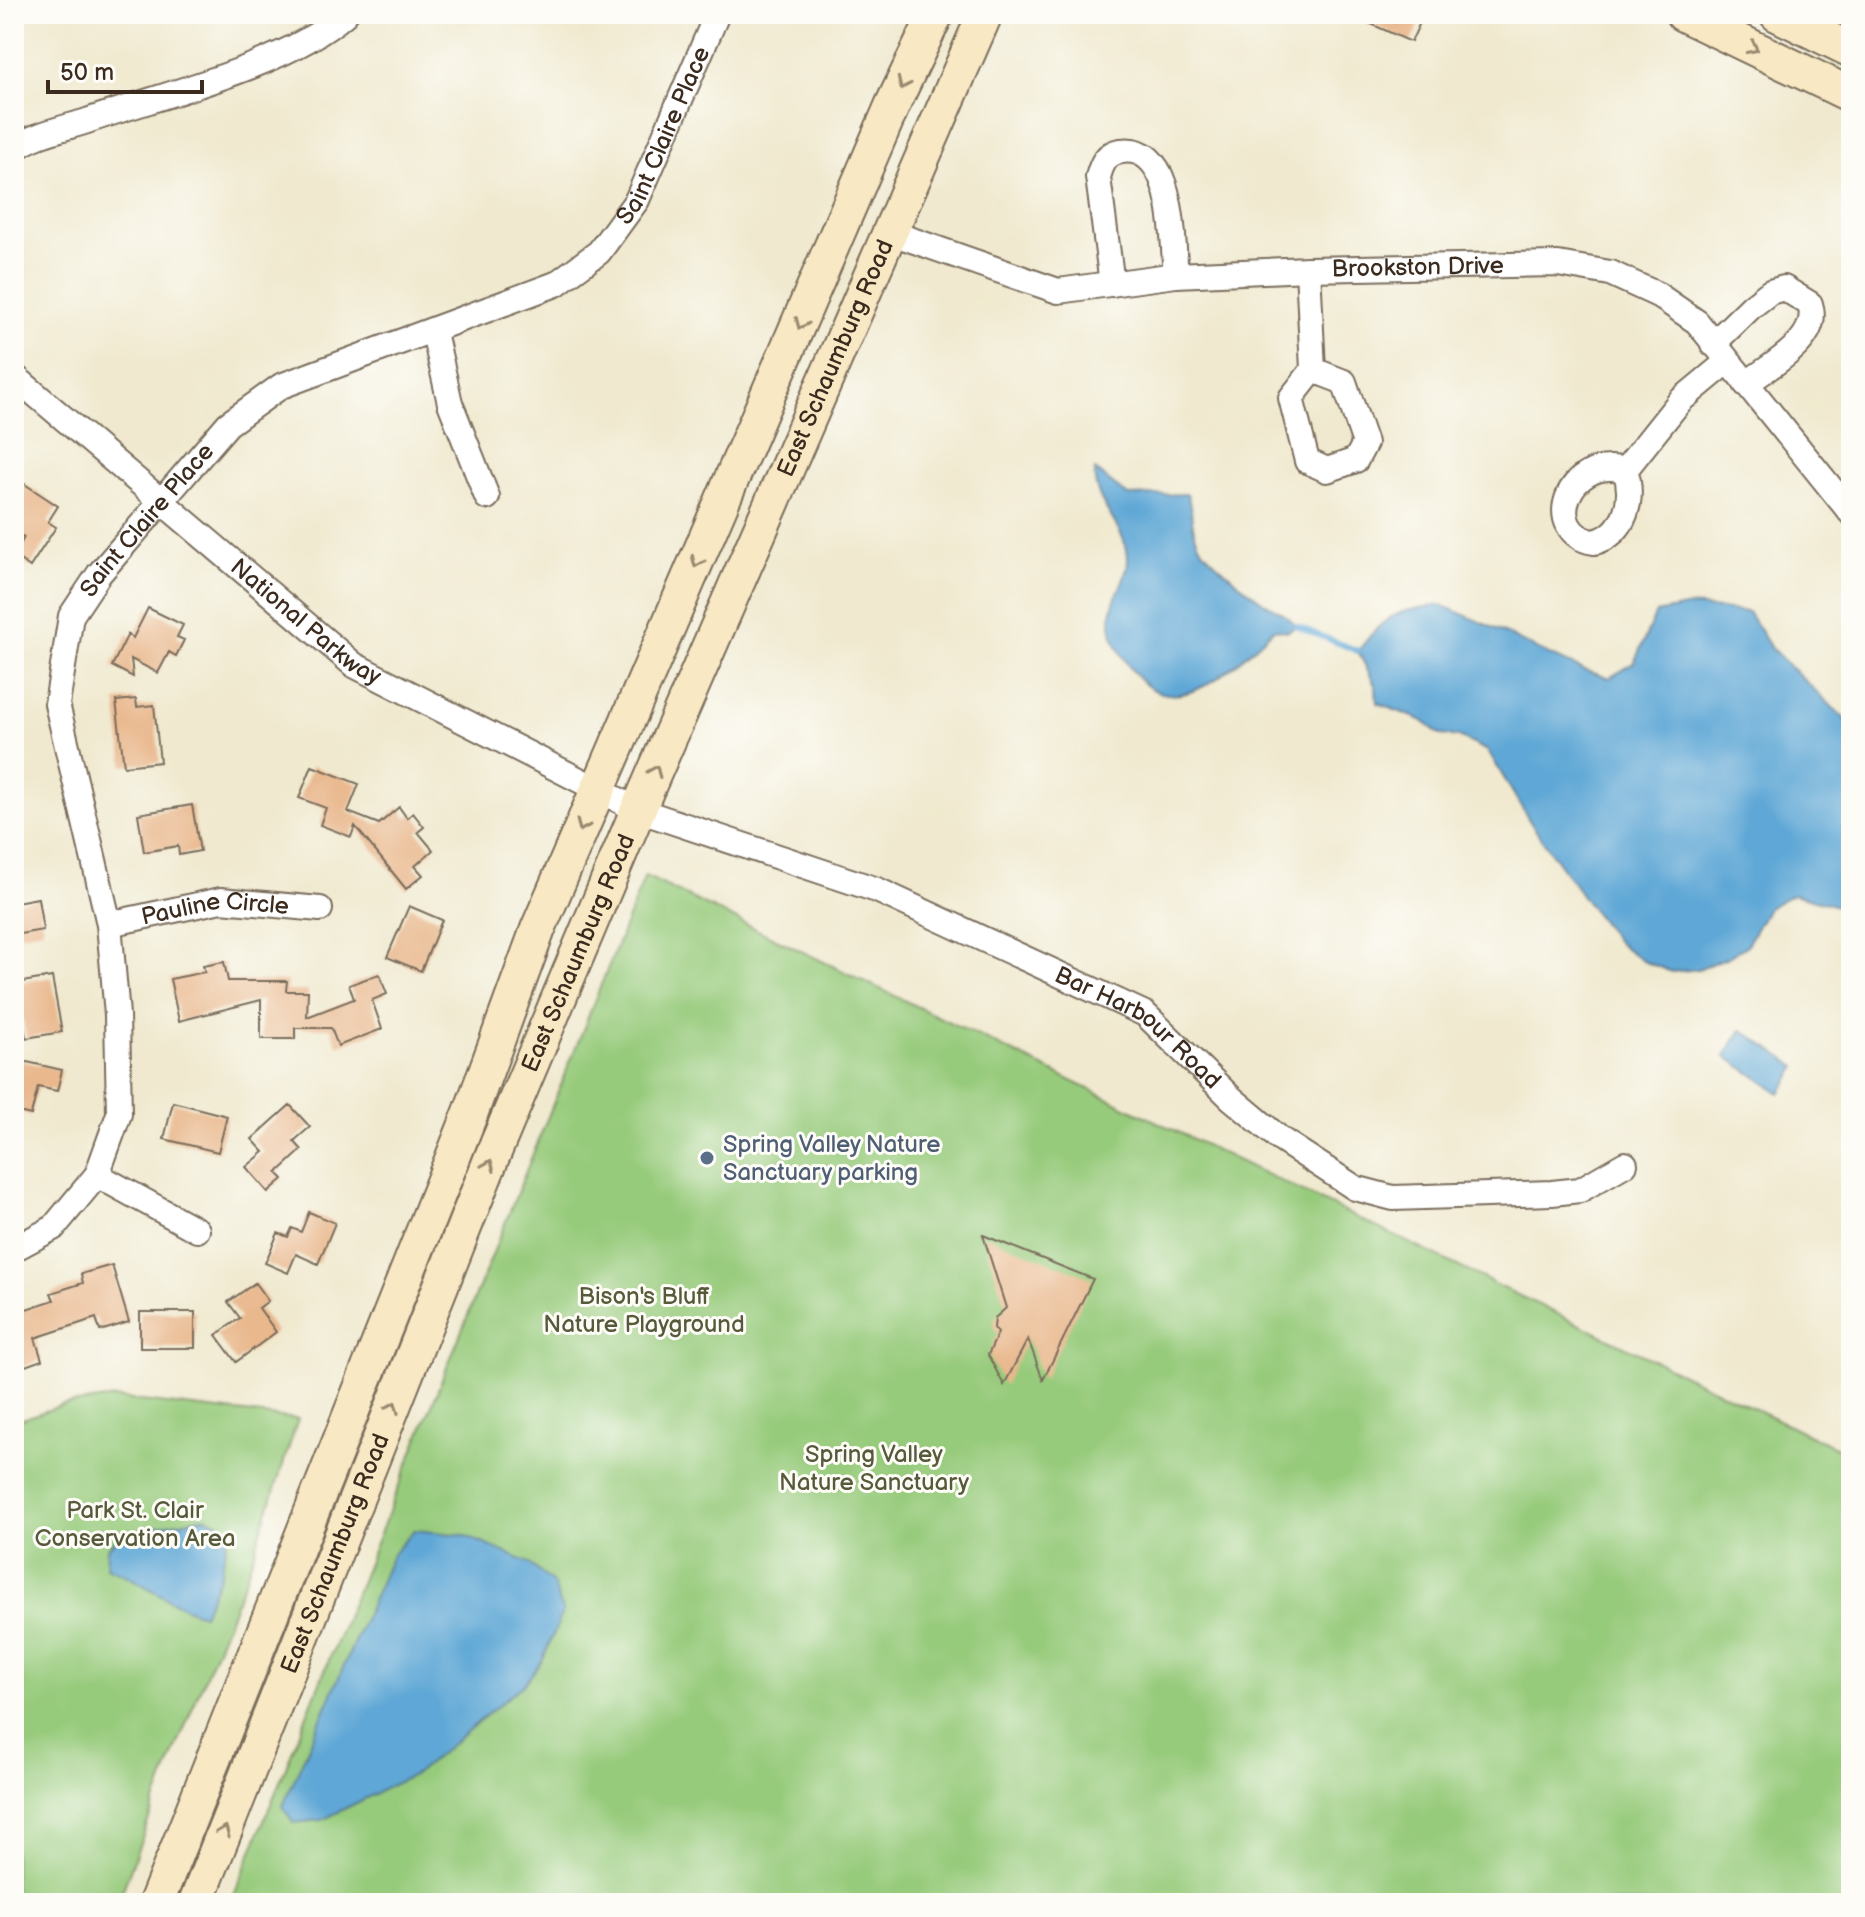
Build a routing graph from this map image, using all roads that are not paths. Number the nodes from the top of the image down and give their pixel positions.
1 (345, 14) edge
2 (717, 14) edge
3 (936, 14) edge
4 (985, 14) edge
5 (1683, 14) edge
6 (1777, 14) edge
7 (1851, 50) edge
8 (1851, 95) edge
9 (14, 150) edge
10 (889, 232) junction
11 (1308, 269) junction
12 (1176, 275) junction
13 (1112, 284) junction
14 (434, 332) junction
15 (1720, 353) junction
16 (1313, 370) dead end
17 (14, 376) edge
18 (1746, 384) junction
19 (1625, 470) dead end
20 (487, 497) dead end
21 (160, 501) junction
22 (1851, 513) edge
23 (598, 789) junction
24 (638, 810) junction
25 (320, 909) dead end
26 (109, 924) junction
27 (1625, 1164) dead end
28 (97, 1175) junction
29 (197, 1230) dead end
30 (14, 1249) edge
31 (156, 1903) edge
32 (196, 1903) edge

1 - 9 street
2 - 14 street, Saint Claire Place
3 -> 23 main road, East Schaumburg Road
4 - 10 main road, East Schaumburg Road
5 -> 8 main road
6 - 7 main road
10 - 13 street, Brookston Drive
24 -> 10 main road, East Schaumburg Road
11 - 12 street, Brookston Drive
11 - 15 street, Brookston Drive
11 - 16 street
12 - 13 street, Brookston Drive
12 - 13 street
14 - 20 street
14 - 21 street, Saint Claire Place
15 - 18 street, Brookston Drive
15 - 18 street
15 - 19 street
17 - 21 street, National Parkway
18 - 22 street, Brookston Drive
21 - 23 street, National Parkway
21 - 26 street, Saint Claire Place
23 - 24 street, National Parkway
23 -> 31 main road, East Schaumburg Road
24 - 27 street, Bar Harbour Road
32 -> 24 main road, East Schaumburg Road
25 - 26 street, Pauline Circle
26 - 28 street, Saint Claire Place
28 - 29 street
28 - 30 street, Saint Claire Place

